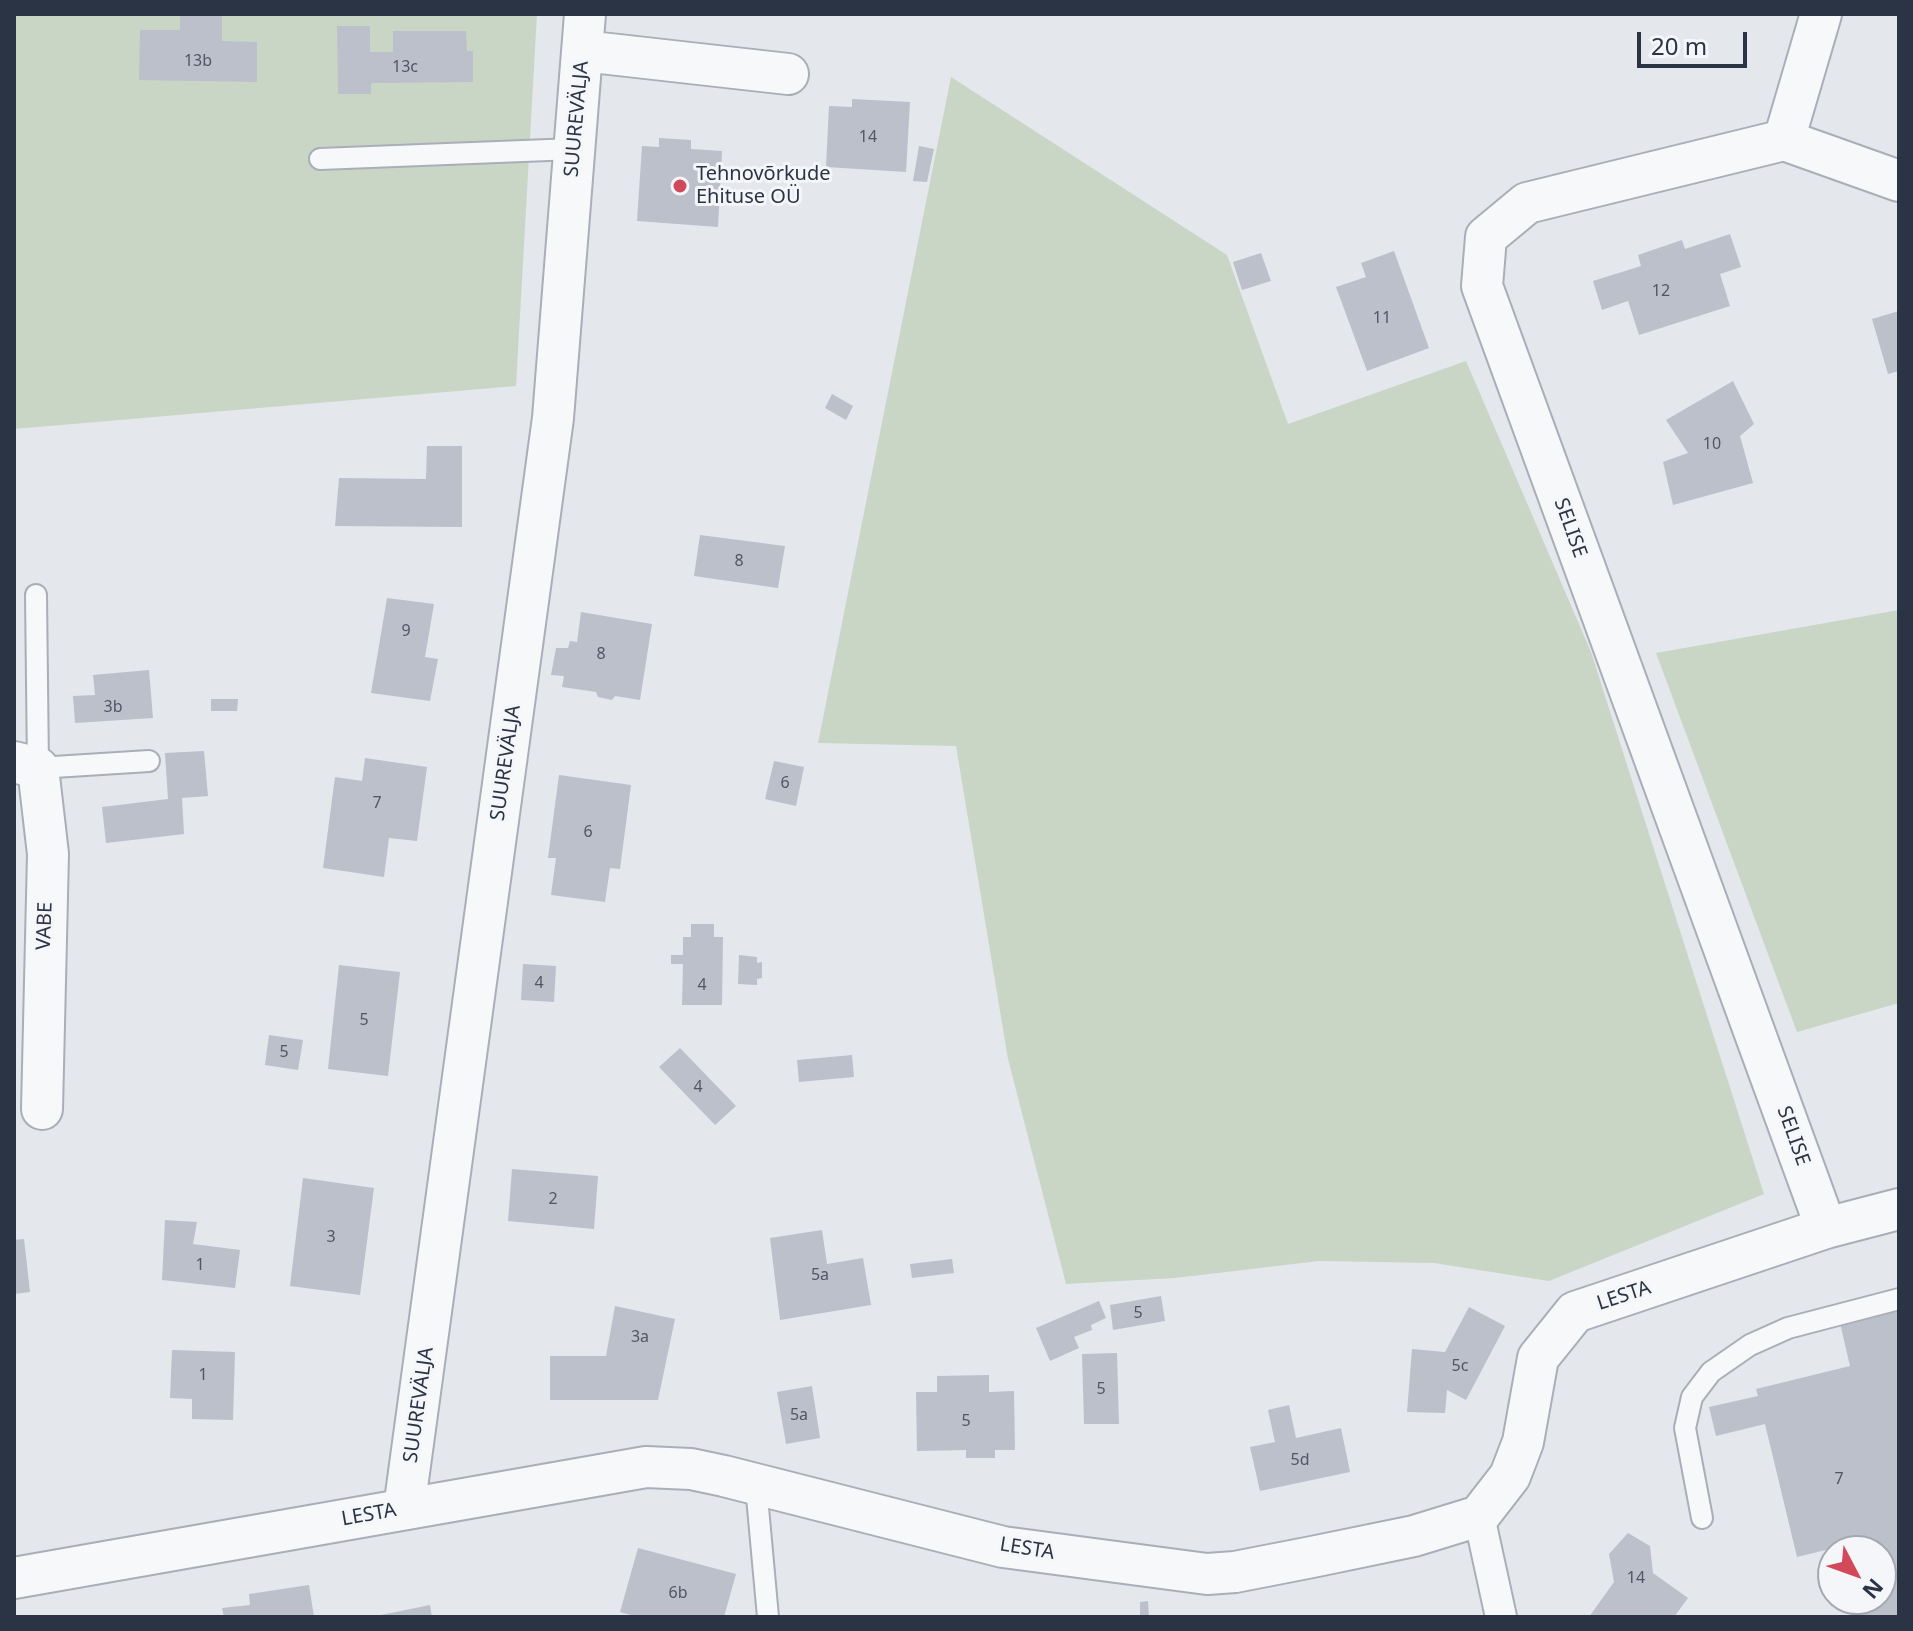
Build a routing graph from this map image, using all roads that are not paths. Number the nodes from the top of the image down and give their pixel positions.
1 (1821, 14) edge
2 (584, 32) edge
3 (788, 74) dead end
4 (1784, 140) junction
5 (574, 149) junction
6 (320, 159) dead end
7 (1899, 181) edge
8 (36, 595) dead end
9 (149, 761) dead end
10 (26, 765) edge
11 (42, 1109) dead end
12 (1899, 1209) edge
13 (1826, 1228) junction
14 (1899, 1299) edge
15 (756, 1486) junction
16 (404, 1509) junction
17 (1479, 1516) junction
18 (1702, 1518) dead end
19 (14, 1578) edge
20 (768, 1617) edge
21 (1501, 1617) edge

1 - 4 street
2 - 3 street
2 - 5 street, SUUREVÄLJA
4 - 7 street
4 - 13 street, SELISE
5 - 6 lane
5 - 16 street, SUUREVÄLJA
8 - 10 lane
9 - 10 lane
10 - 11 street, VABE
12 - 13 street, LESTA
13 - 17 street, LESTA
14 - 18 lane
15 - 16 street, LESTA
15 - 17 street, LESTA
15 - 20 lane
16 - 19 street, LESTA
17 - 21 street

